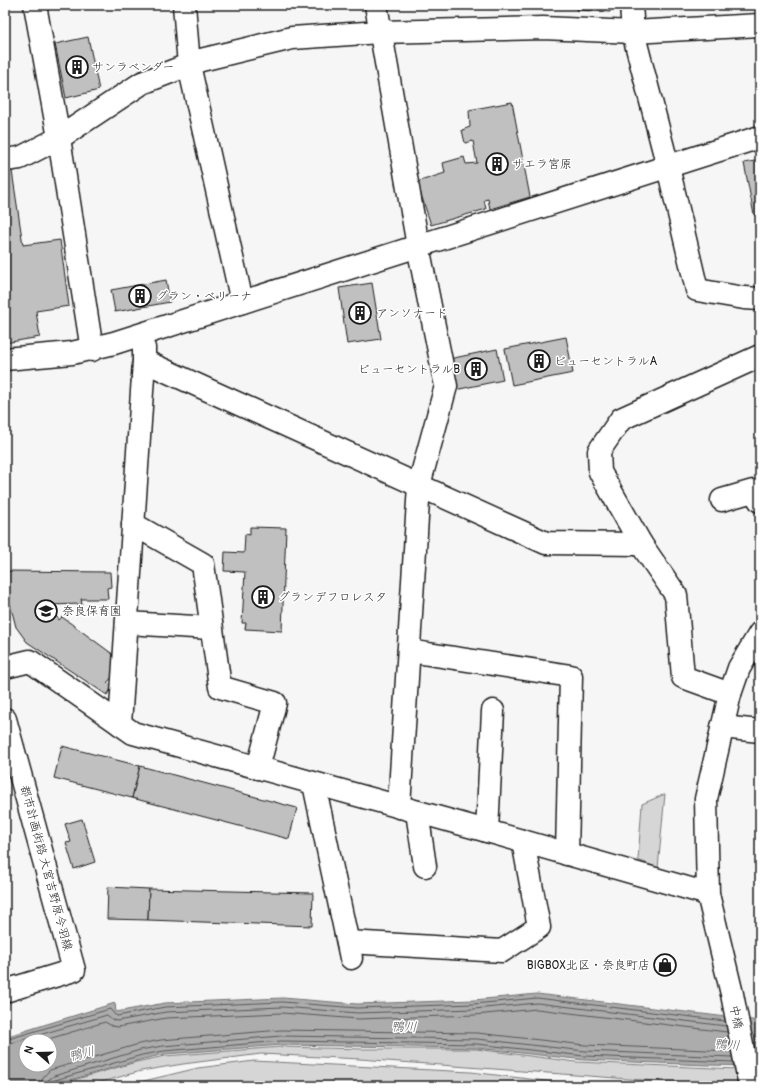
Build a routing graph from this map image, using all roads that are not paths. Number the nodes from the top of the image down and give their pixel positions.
1 (35, 5) edge
2 (184, 5) edge
3 (376, 5) edge
4 (631, 5) edge
5 (760, 25) edge
6 (380, 32) junction
7 (633, 32) junction
8 (189, 65) junction
9 (760, 137) edge
10 (59, 138) junction
11 (5, 160) edge
12 (668, 167) junction
13 (418, 246) junction
14 (760, 299) edge
15 (242, 302) junction
16 (143, 334) junction
17 (92, 350) junction
18 (760, 356) edge
19 (5, 359) edge
20 (144, 361) junction
21 (418, 485) junction
22 (722, 500) dead end
23 (760, 501) edge
24 (133, 524) junction
25 (641, 544) junction
26 (127, 623) junction
27 (211, 628) junction
28 (760, 633) edge
29 (409, 651) junction
30 (5, 667) edge
31 (730, 694) junction
32 (493, 711) dead end
33 (5, 719) edge
34 (120, 724) junction
35 (722, 727) junction
36 (760, 732) edge
37 (258, 768) junction
38 (314, 784) junction
39 (408, 810) junction
40 (487, 831) junction
41 (522, 841) junction
42 (567, 854) junction
43 (425, 866) dead end
44 (708, 894) junction
45 (5, 991) edge
46 (750, 1086) edge

1 - 10 street
2 - 8 street
3 - 6 street
4 - 7 street
5 - 7 street
6 - 7 street
6 - 8 street
6 - 13 street
7 - 12 street
8 - 10 street
8 - 15 street
9 - 12 street
10 - 11 street
10 - 17 street
12 - 13 street
12 - 14 street
13 - 15 street
13 - 21 street
15 - 16 street
16 - 17 street
16 - 20 street
17 - 19 street
18 - 25 street
20 - 21 street
20 - 24 street
21 - 25 street
21 - 29 street
22 - 23 street
24 - 26 street
24 - 27 street
25 - 31 street
26 - 27 street
26 - 34 street
27 - 37 street
28 - 31 street, 中橋
29 - 39 street
29 - 42 street
30 - 34 street
31 - 35 street, 中橋
32 - 40 street
33 - 45 street, 都市計画街路 大宮吉野原今羽線
34 - 37 street
35 - 36 street
35 - 44 street, 中橋
37 - 38 street
38 - 39 street
38 - 41 street
39 - 40 street
39 - 43 street
40 - 41 street
41 - 42 street
42 - 44 street
44 - 46 street, 中橋

